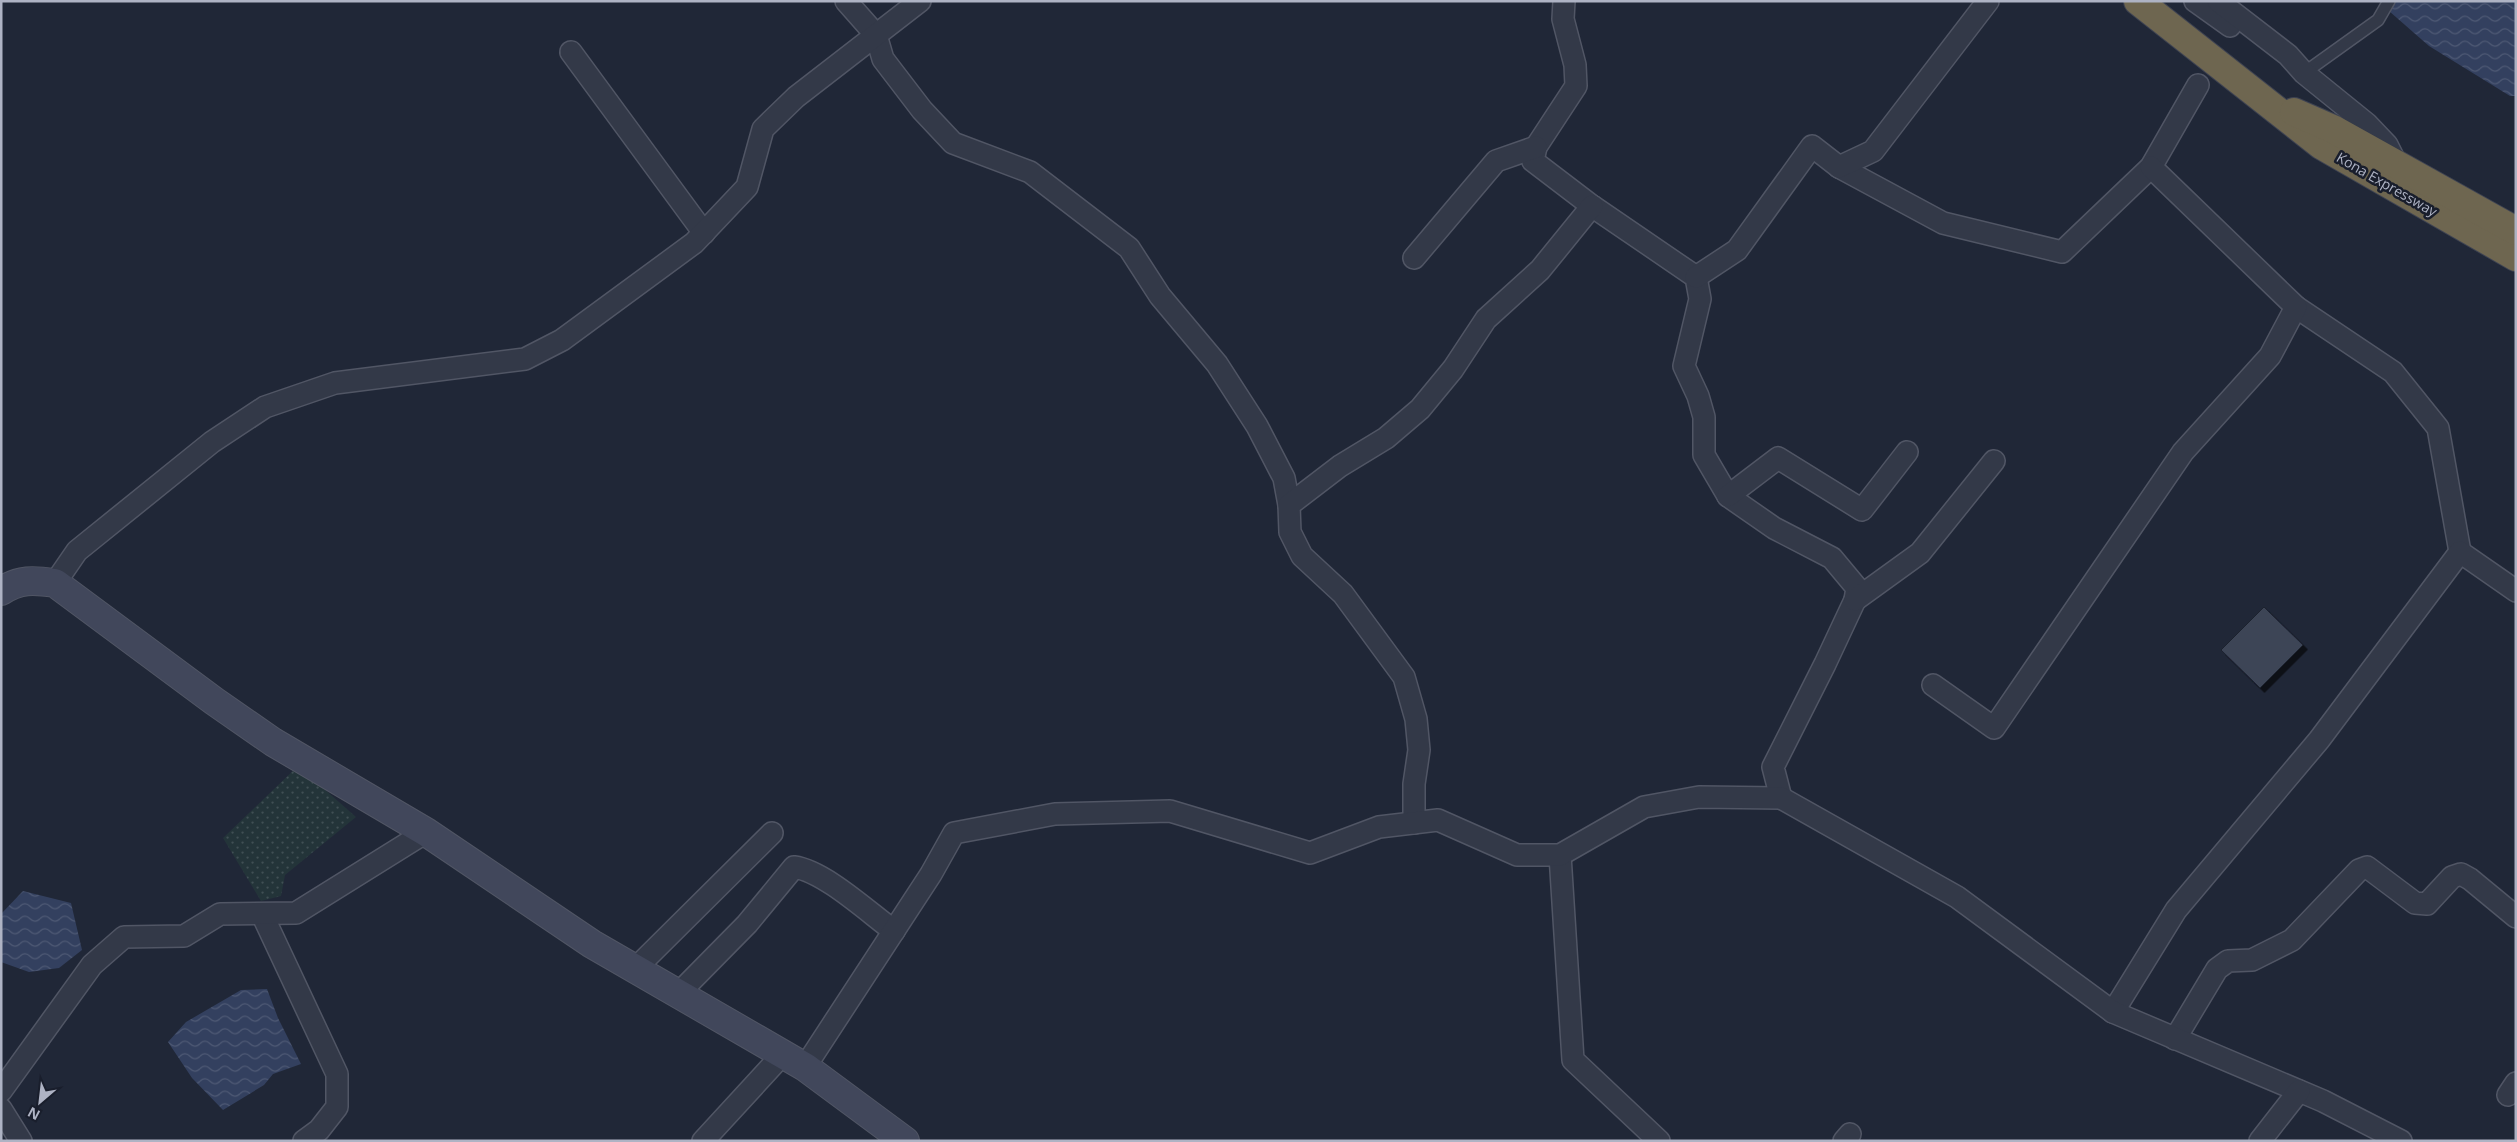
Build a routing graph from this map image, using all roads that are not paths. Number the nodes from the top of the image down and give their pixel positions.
1 (846, 1) edge
2 (920, 1) edge
3 (1564, 1) edge
4 (1988, 1) edge
5 (2138, 1) edge
6 (2195, 1) edge
7 (2218, 1) edge
8 (2389, 1) edge
9 (876, 35) junction
10 (571, 52) dead end
11 (2304, 73) junction
12 (2198, 85) dead end
13 (2266, 100) junction
14 (1536, 147) junction
15 (1839, 167) junction
16 (2151, 167) junction
17 (2398, 167) junction
18 (1592, 206) junction
19 (2516, 231) edge
20 (704, 233) junction
21 (2516, 257) edge
22 (1414, 258) dead end
23 (1696, 277) junction
24 (2296, 306) junction
25 (1906, 452) dead end
26 (1994, 460) dead end
27 (1728, 496) junction
28 (1289, 505) junction
29 (2460, 552) junction
30 (55, 583) junction
31 (1, 591) edge
32 (2516, 591) edge
33 (1855, 600) junction
34 (1933, 685) dead end
35 (1781, 798) junction
36 (1414, 823) junction
37 (426, 832) junction
38 (772, 833) dead end
39 (1560, 854) junction
40 (262, 914) junction
41 (2516, 917) edge
42 (894, 931) junction
43 (635, 969) junction
44 (678, 994) junction
45 (2113, 1012) junction
46 (2175, 1039) junction
47 (794, 1061) junction
48 (1, 1091) edge
49 (2299, 1091) junction
50 (1, 1109) edge
51 (21, 1141) edge
52 (304, 1141) edge
53 (703, 1141) edge
54 (905, 1141) edge
55 (1659, 1141) edge
56 (2260, 1141) edge
57 (2401, 1141) edge

1 - 9 street
2 - 9 street
3 - 14 street
4 - 15 street
5 - 13 highway, Kona Expressway
6 - 11 street
7 - 11 street
8 - 11 lane
9 - 20 street
9 - 28 street
10 - 20 street
11 - 17 street
12 - 16 street
13 - 17 highway, Kona Expressway
13 - 21 highway, Kona Expressway
14 - 18 street
14 - 22 street
15 - 16 street
15 - 23 street
16 - 24 street
17 - 19 highway, Kona Expressway
18 - 23 street
18 - 28 street
20 - 30 street
23 - 27 street
24 - 29 street
24 - 34 street
25 - 27 street
26 - 33 street
27 - 33 street
28 - 36 street
29 - 32 street
29 - 45 street
30 - 31 main road
30 - 37 main road
33 - 35 street
35 - 39 street
35 - 45 street
36 - 39 street
36 - 42 street
37 - 40 street
37 - 43 main road
38 - 43 street
39 - 55 street
40 - 48 street
40 - 52 street
41 - 46 street
42 - 44 street
42 - 47 street
43 - 44 main road
44 - 47 main road
45 - 46 street
46 - 49 street
47 - 53 street
47 - 54 main road
49 - 56 street
49 - 57 street
50 - 51 street

